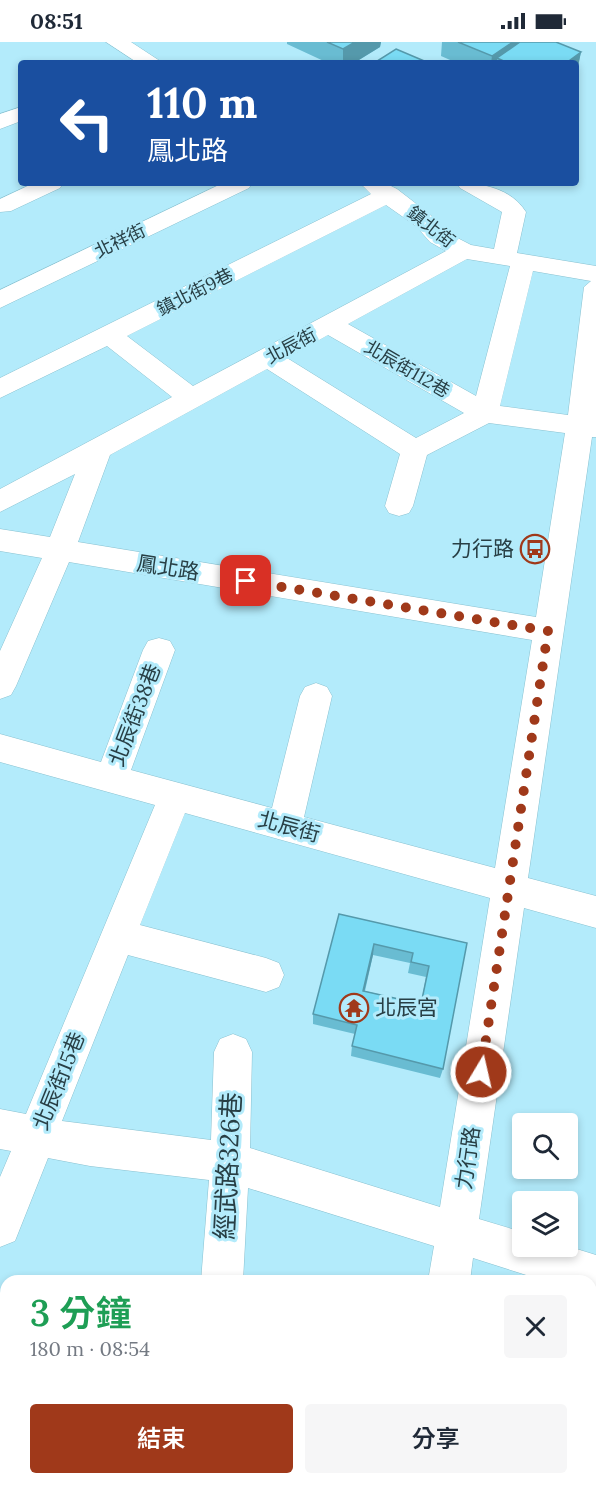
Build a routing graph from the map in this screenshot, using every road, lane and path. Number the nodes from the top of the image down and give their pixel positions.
1 (116, 42) edge
2 (143, 60) edge
3 (18, 114) edge
4 (0, 122) edge
5 (45, 186) edge
6 (235, 186) edge
7 (474, 186) edge
8 (379, 189) edge
9 (3, 206) dead end
10 (464, 251) junction
11 (513, 261) junction
12 (596, 274) edge
13 (596, 287) edge
14 (0, 300) edge
15 (594, 318) edge
16 (330, 325) junction
17 (109, 335) junction
18 (269, 358) junction
19 (0, 389) edge
20 (192, 399) junction
21 (485, 413) junction
22 (588, 427) edge
23 (98, 450) junction
24 (415, 450) junction
25 (0, 502) edge
26 (399, 506) dead end
27 (0, 540) edge
28 (60, 550) junction
29 (548, 631) junction
30 (159, 650) dead end
31 (0, 686) edge
32 (316, 696) dead end
33 (0, 748) edge
34 (111, 779) junction
35 (175, 796) junction
36 (285, 826) junction
37 (508, 888) junction
38 (596, 912) edge
39 (119, 936) junction
40 (266, 975) dead end
41 (233, 1052) dead end
42 (18, 1133) edge
43 (230, 1162) junction
44 (0, 1226) edge
45 (457, 1233) junction
46 (222, 1275) edge
47 (450, 1275) edge
48 (593, 1275) edge

1 - 2 street
3 - 4 street
5 - 9 street
6 - 14 street, 北祥街
7 - 11 street
8 - 10 street, 鎮北街
8 - 17 street, 鎮北街9巷
10 - 11 street
10 - 16 street, 北辰街
11 - 12 street
11 - 21 street
13 - 15 street, 力行路
15 - 22 street, 力行路
16 - 18 street, 北辰街
16 - 21 street, 北辰街112巷
17 - 19 street, 鎮北街9巷
17 - 20 street
18 - 20 street, 北辰街
18 - 24 street
20 - 23 street, 北辰街
21 - 22 street
21 - 24 street
22 - 29 street, 力行路
23 - 25 street, 北辰街
23 - 28 street
24 - 26 street
27 - 28 street, 鳳北路
28 - 29 street, 鳳北路
28 - 31 street
29 - 37 street, 力行路
30 - 34 street, 北辰街38巷
32 - 36 street
33 - 34 street, 北辰街
34 - 35 street, 北辰街
35 - 36 street, 北辰街
35 - 39 street, 北辰街15巷
36 - 37 street, 北辰街
37 - 38 street, 北辰街
37 - 45 street, 力行路
39 - 40 street
39 - 42 street, 北辰街15巷
41 - 43 street, 經武路326巷
42 - 43 street
42 - 44 street, 北辰街15巷
43 - 45 street
43 - 46 street, 經武路326巷
45 - 47 street, 力行路
45 - 48 street

